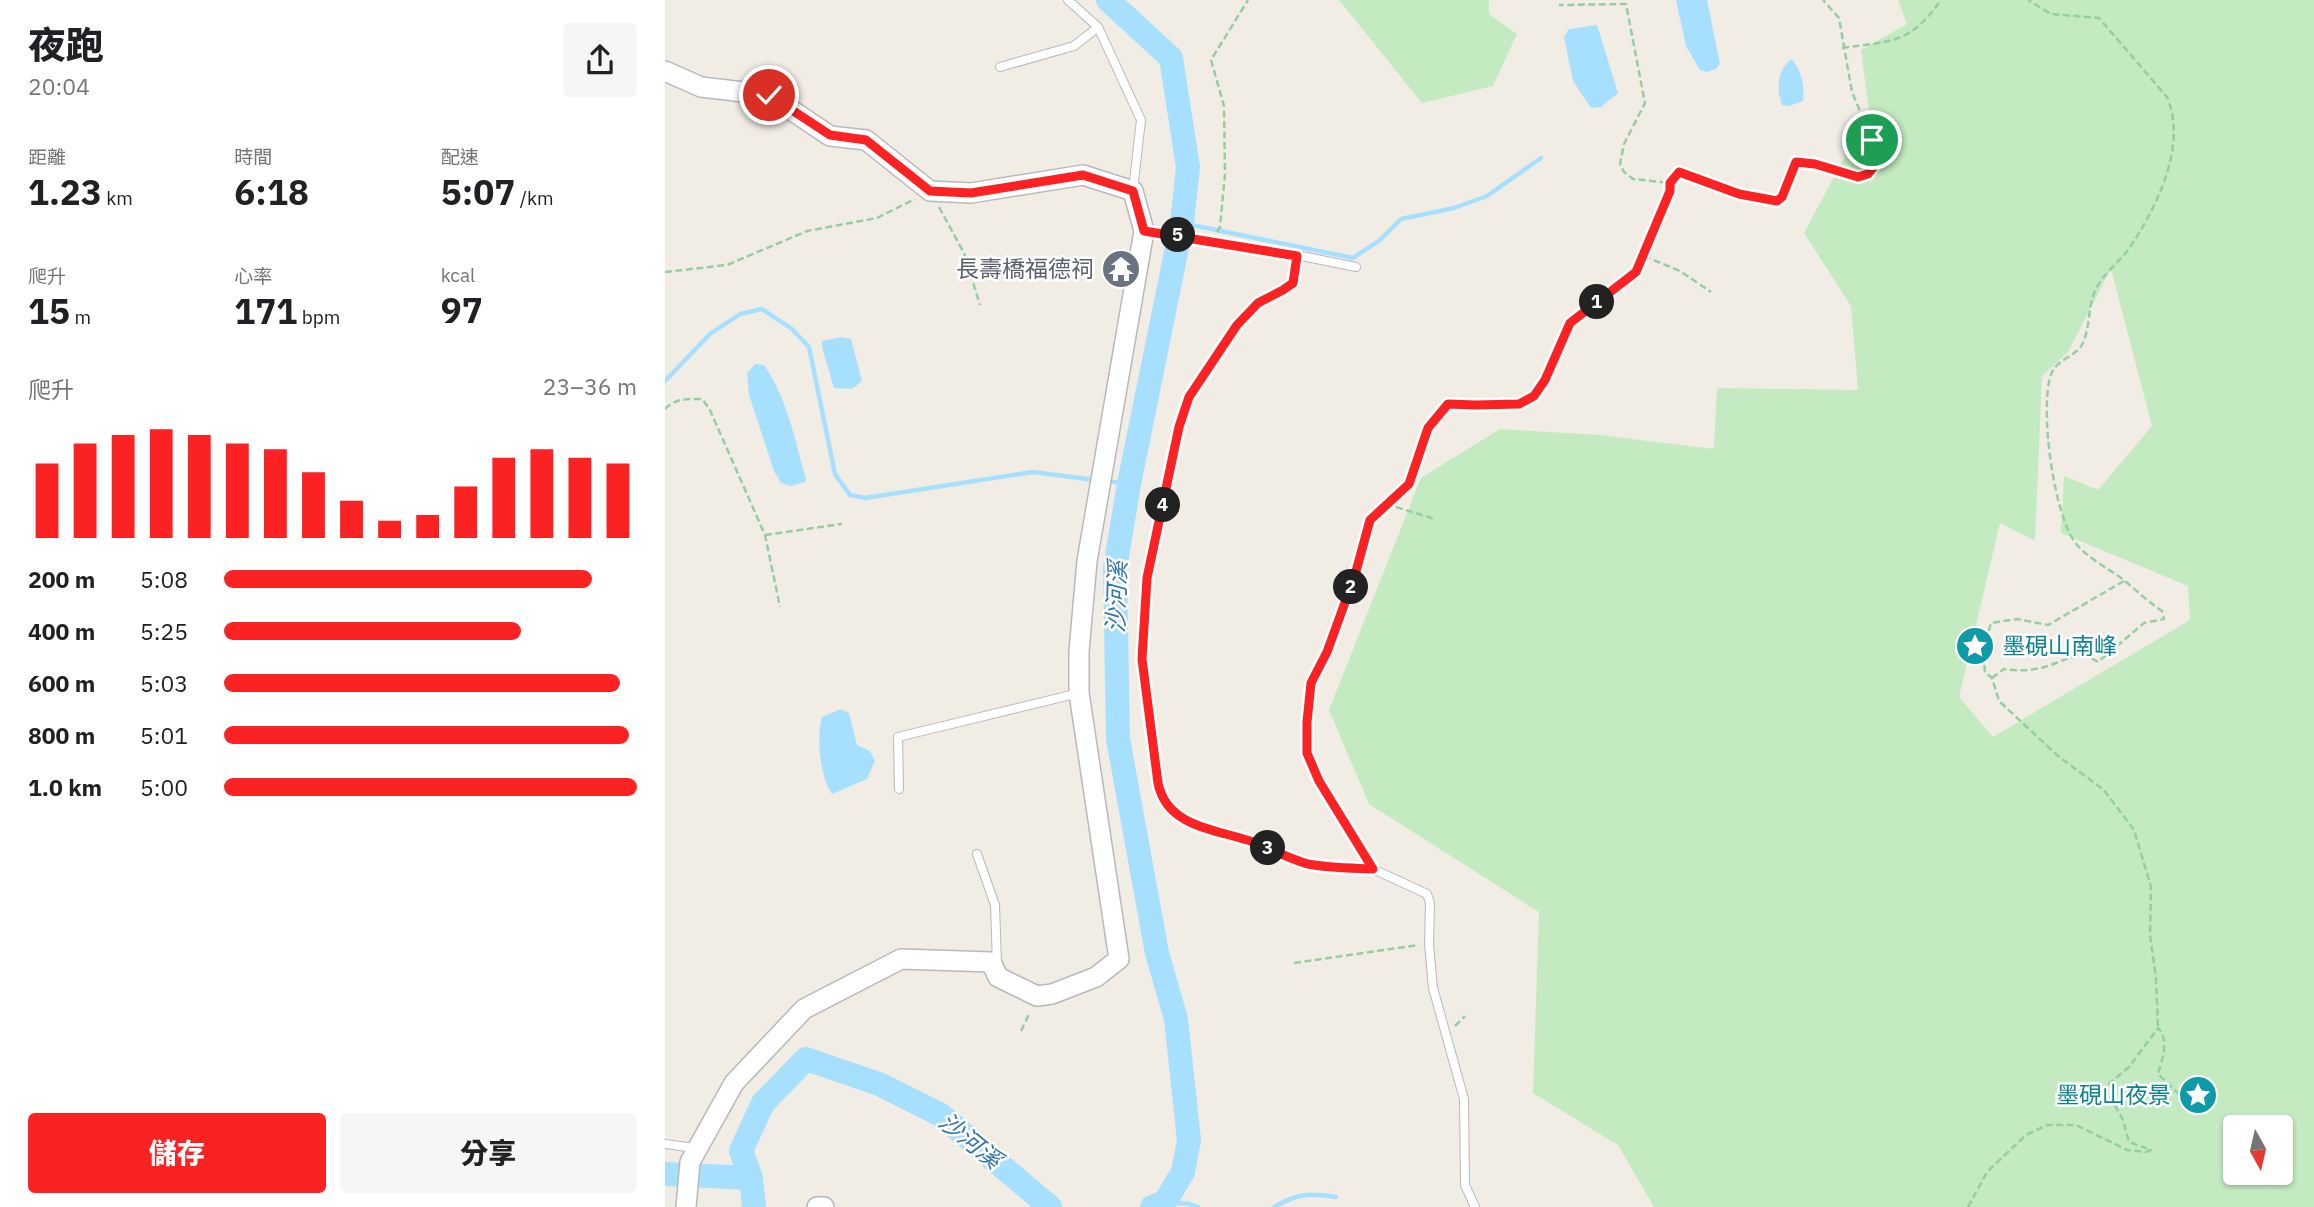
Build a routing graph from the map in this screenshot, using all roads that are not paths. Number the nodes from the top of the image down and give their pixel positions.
1 (1068, 0) edge
2 (1098, 27) junction
3 (1000, 67) dead end
4 (665, 71) edge
5 (1133, 191) junction
6 (1153, 232) junction
7 (1297, 256) junction
8 (1356, 267) dead end
9 (1079, 693) junction
10 (898, 789) dead end
11 (978, 854) dead end
12 (998, 977) junction
13 (665, 1144) edge
14 (694, 1155) junction
15 (687, 1201) edge
16 (817, 1207) edge
17 (824, 1207) edge
18 (1475, 1207) edge

1 - 2 lane
2 - 3 lane
2 - 5 lane
4 - 5 street
5 - 6 street
6 - 7 lane
6 - 9 street
7 - 8 lane
7 - 18 lane
9 - 10 lane
9 - 12 street
11 - 12 lane
12 - 14 street
13 - 14 lane
14 - 15 street
16 - 17 street

